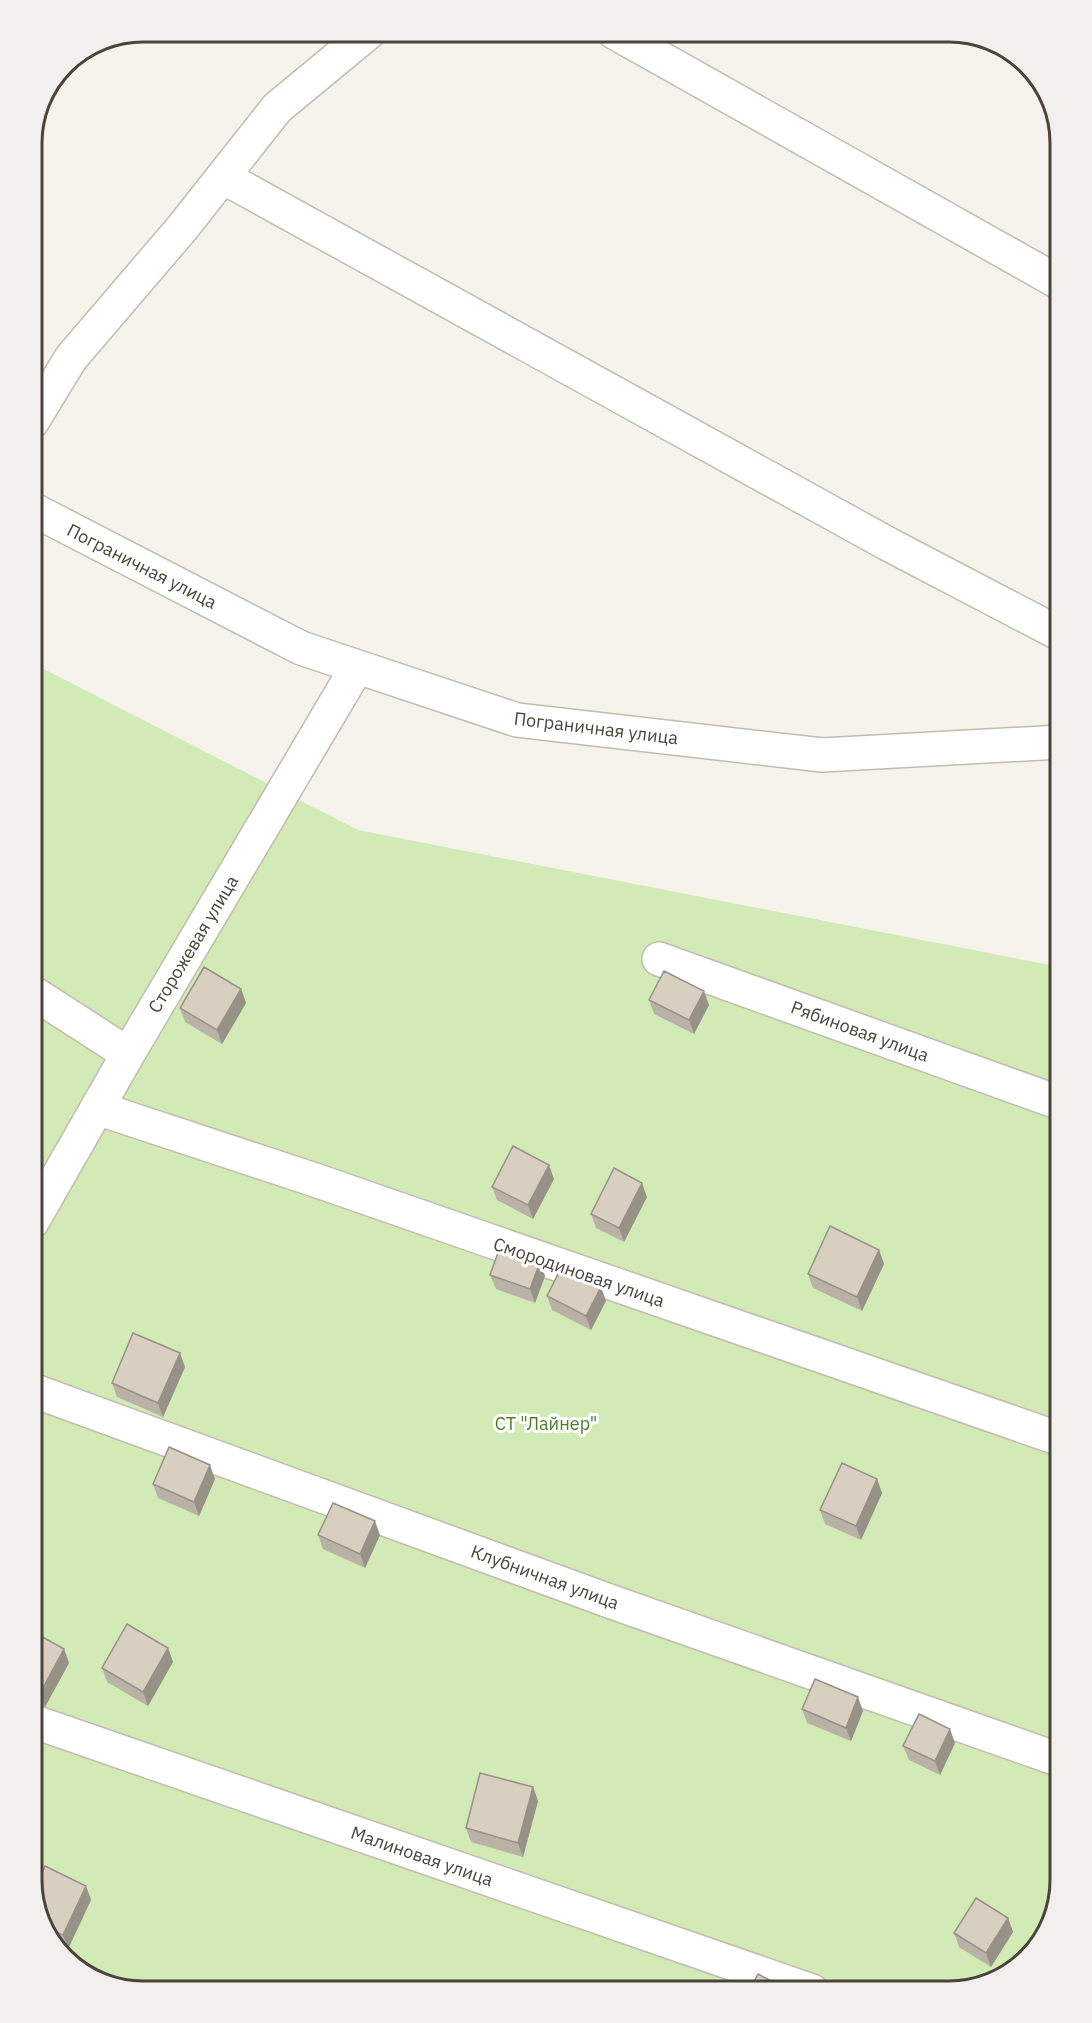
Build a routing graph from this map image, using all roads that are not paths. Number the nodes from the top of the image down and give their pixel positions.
1 (357, 42) edge
2 (632, 42) edge
3 (223, 177) junction
4 (1050, 277) edge
5 (42, 406) edge
6 (42, 514) edge
7 (1050, 629) edge
8 (357, 667) junction
9 (1050, 743) edge
10 (659, 959) dead end
11 (42, 998) edge
12 (128, 1054) junction
13 (1050, 1099) edge
14 (97, 1108) junction
15 (42, 1204) edge
16 (42, 1394) edge
17 (1050, 1435) edge
18 (42, 1723) edge
19 (1050, 1756) edge
20 (783, 1981) edge

1 - 3 street
2 - 4 street
3 - 5 street
3 - 7 street
6 - 8 street, Пограничная улица
8 - 9 street, Пограничная улица
8 - 12 street, Сторожевая улица
10 - 13 street, Рябиновая улица
11 - 12 street
12 - 14 street, Сторожевая улица
14 - 15 street, Сторожевая улица
14 - 17 street, Смородиновая улица
16 - 19 street, Клубничная улица
18 - 20 street, Малиновая улица

